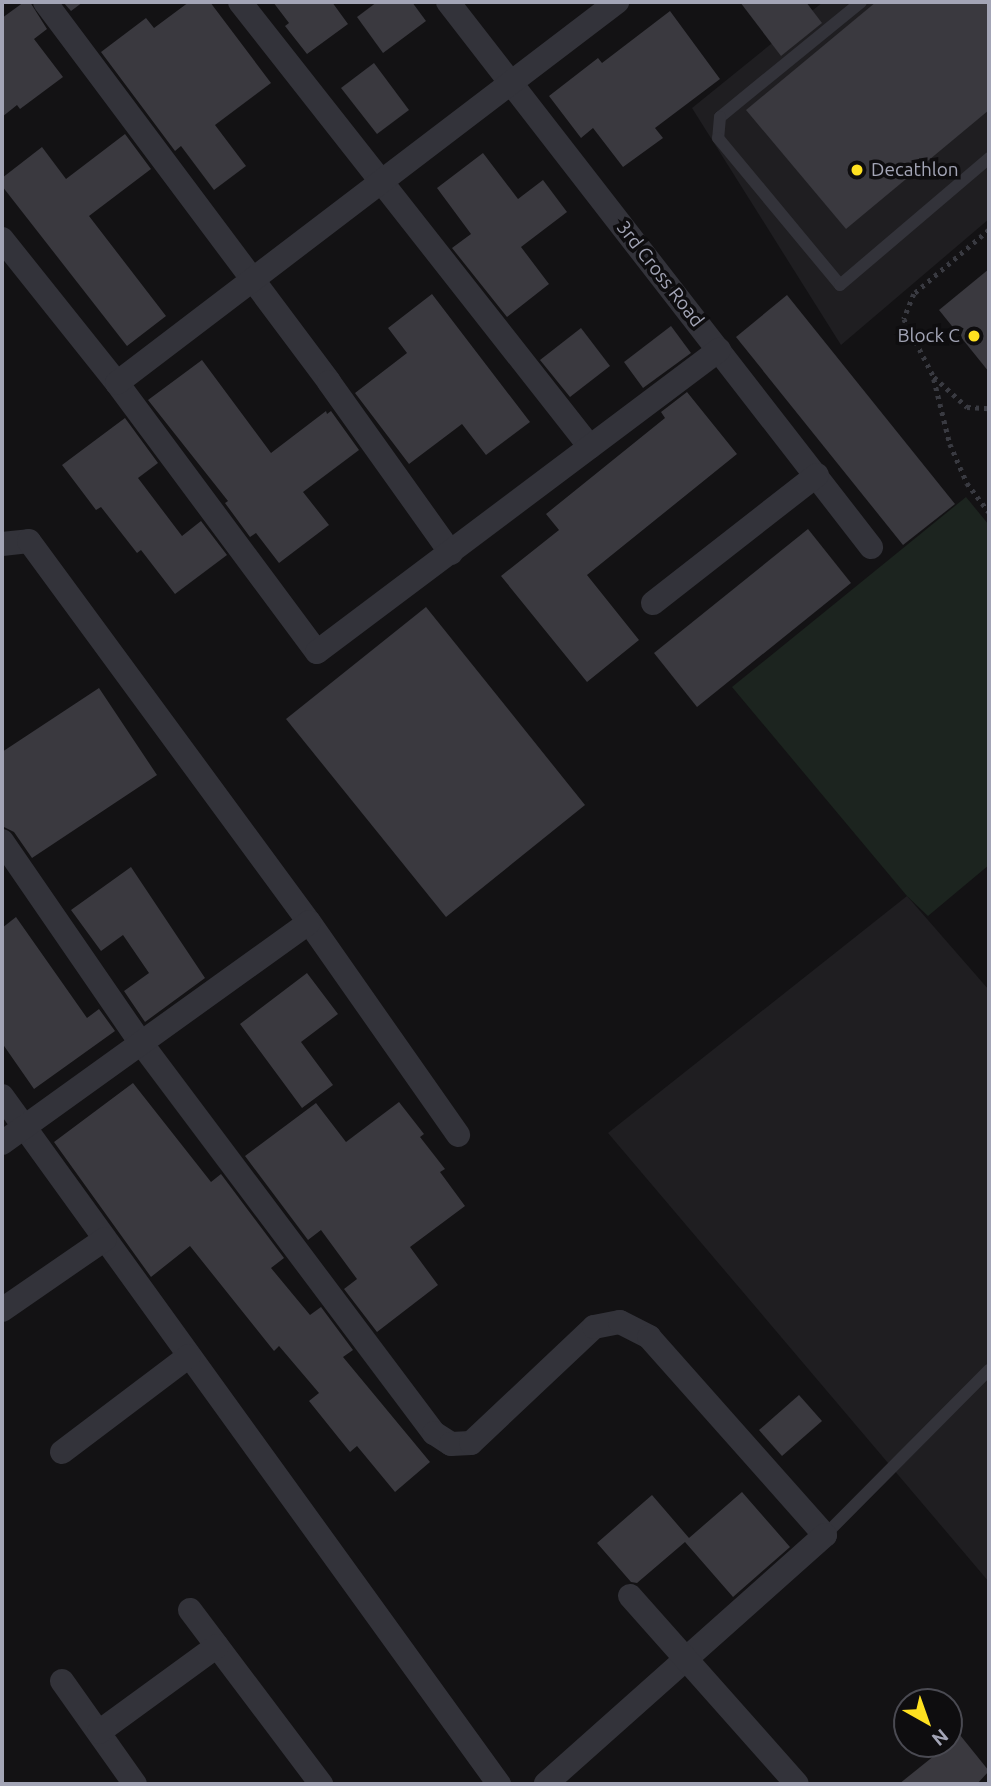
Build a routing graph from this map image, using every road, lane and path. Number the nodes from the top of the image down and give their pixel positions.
1 (45, 2) edge
2 (240, 2) edge
3 (449, 2) edge
4 (617, 2) edge
5 (861, 2) edge
6 (511, 82) junction
7 (989, 158) edge
8 (380, 183) junction
9 (989, 230) edge
10 (2, 239) edge
11 (253, 280) junction
12 (719, 350) junction
13 (934, 377) junction
14 (117, 383) junction
15 (989, 408) edge
16 (590, 447) junction
17 (817, 475) junction
18 (989, 512) edge
19 (2, 544) edge
20 (871, 547) dead end
21 (451, 553) junction
22 (653, 603) dead end
23 (2, 841) edge
24 (309, 922) junction
25 (141, 1043) junction
26 (2, 1096) edge
27 (24, 1127) junction
28 (458, 1135) dead end
29 (2, 1143) edge
30 (105, 1239) junction
31 (2, 1310) edge
32 (189, 1356) junction
33 (989, 1370) edge
34 (62, 1452) dead end
35 (825, 1535) junction
36 (630, 1596) dead end
37 (190, 1610) dead end
38 (218, 1646) junction
39 (687, 1658) junction
40 (62, 1681) dead end
41 (99, 1732) junction
42 (135, 1784) edge
43 (321, 1784) edge
44 (499, 1784) edge
45 (546, 1784) edge
46 (797, 1784) edge

1 - 11 street
2 - 8 street
3 - 6 street, 3rd Cross Road
4 - 6 street
5 - 7 lane
6 - 8 street
6 - 12 street, 3rd Cross Road
8 - 11 street
8 - 16 street
9 - 13 path
10 - 14 street
11 - 14 street
11 - 21 street
12 - 16 street
12 - 17 street, 3rd Cross Road
13 - 15 path
13 - 18 path
14 - 21 street
16 - 21 street
17 - 20 street, 3rd Cross Road
17 - 22 street
19 - 24 street
23 - 25 street
24 - 25 street
24 - 28 street
25 - 27 street
25 - 35 street
26 - 27 street
27 - 29 street
27 - 30 street
30 - 31 street
30 - 32 street
32 - 34 street
32 - 44 street
33 - 35 lane
35 - 39 street
36 - 39 street
37 - 38 street
38 - 41 street
38 - 43 street
39 - 45 street
39 - 46 street
40 - 41 street
41 - 42 street

